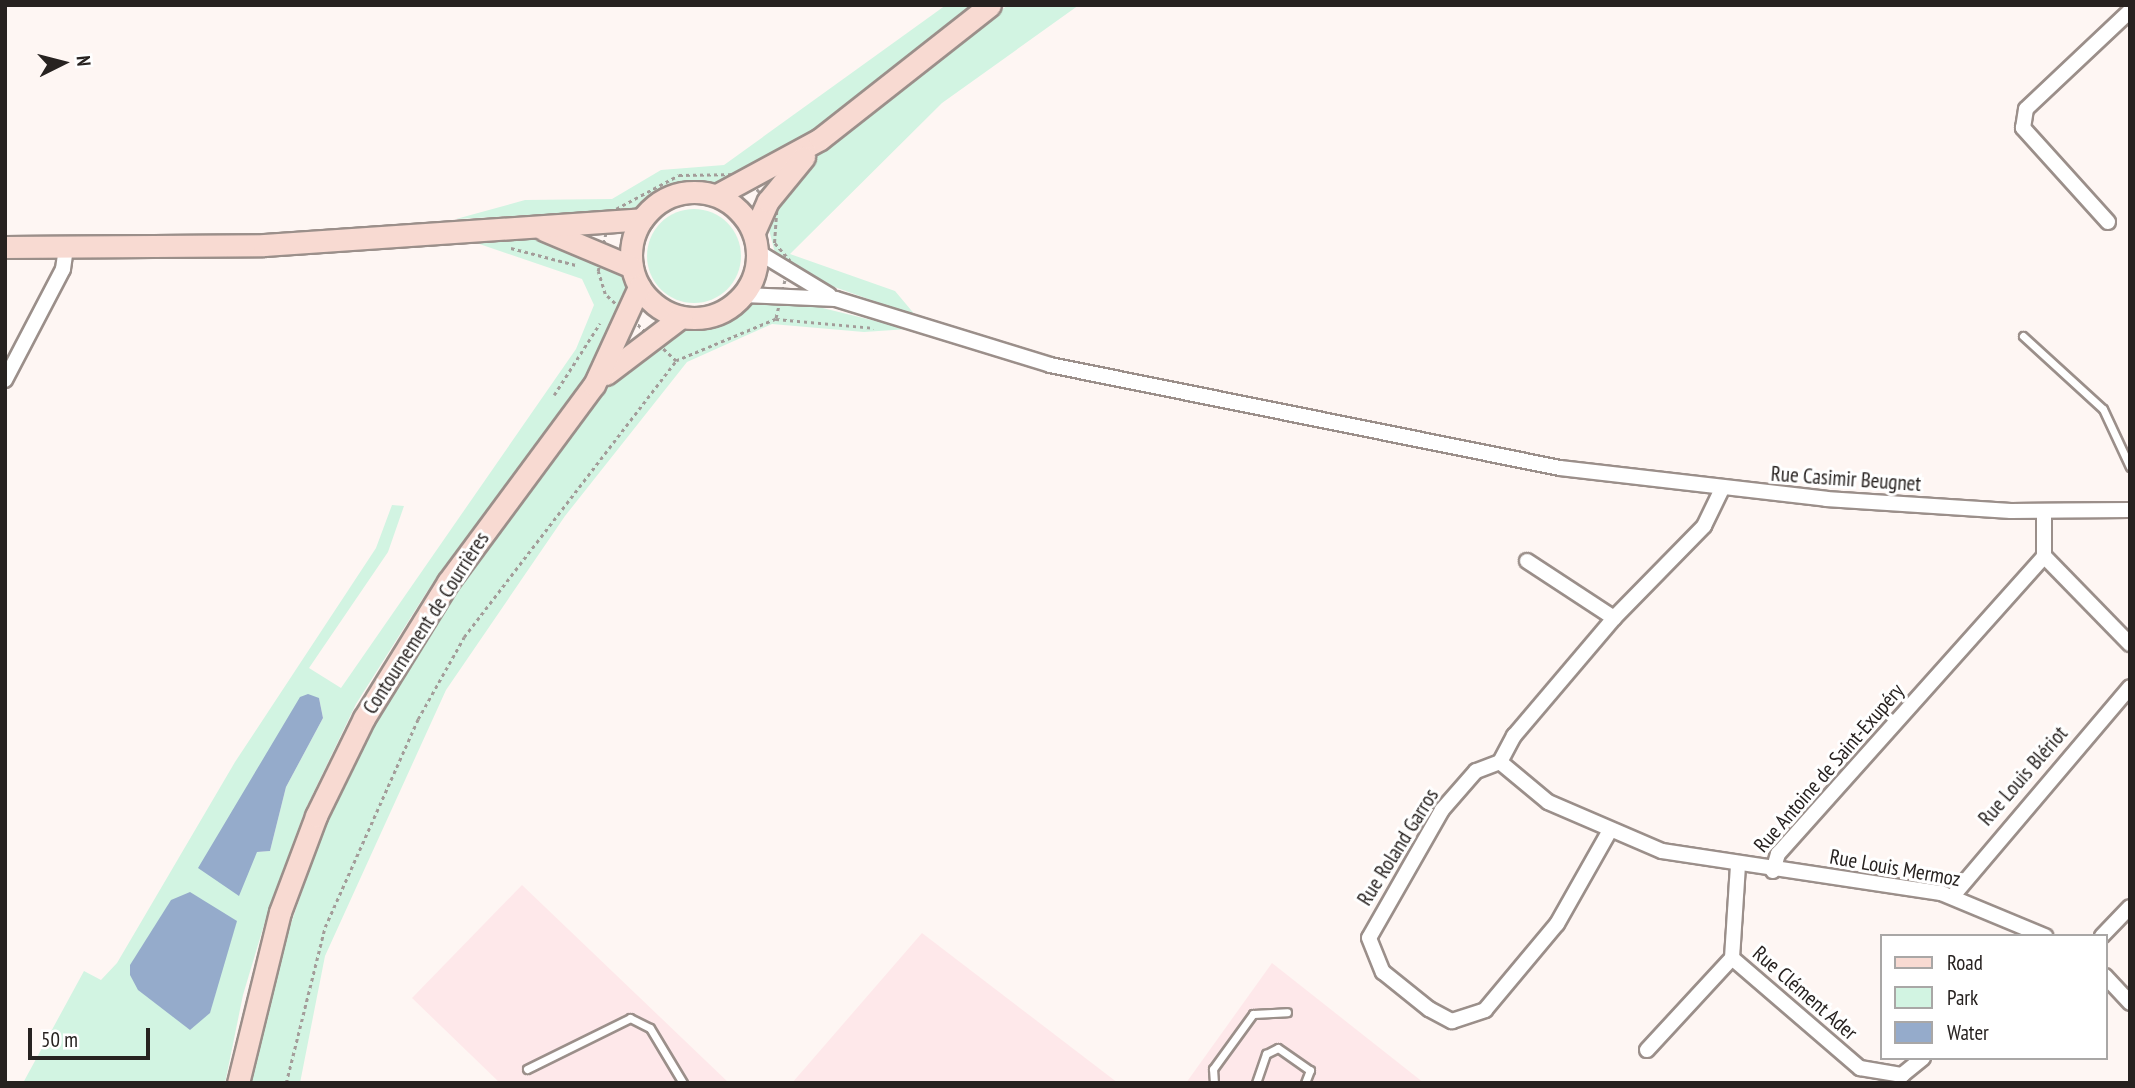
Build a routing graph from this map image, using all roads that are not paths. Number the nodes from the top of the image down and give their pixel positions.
1 (990, 5) edge
2 (2130, 11) edge
3 (820, 139) junction
4 (717, 195) junction
5 (642, 219) junction
6 (2108, 222) dead end
7 (536, 227) junction
8 (756, 242) junction
9 (5, 247) edge
10 (66, 248) junction
11 (636, 277) junction
12 (744, 295) junction
13 (836, 299) junction
14 (681, 317) junction
15 (2023, 336) dead end
16 (5, 380) edge
17 (594, 385) junction
18 (2130, 467) edge
19 (1722, 489) junction
20 (2130, 510) edge
21 (2044, 511) junction
22 (2044, 556) junction
23 (1527, 561) dead end
24 (1615, 618) junction
25 (2130, 644) edge
26 (2130, 687) edge
27 (1500, 762) junction
28 (1609, 832) junction
29 (1738, 866) junction
30 (1773, 871) junction
31 (1952, 897) junction
32 (2130, 907) edge
33 (2028, 932) edge
34 (2104, 934) edge
35 (1732, 958) junction
36 (2107, 978) edge
37 (2130, 1003) edge
38 (1287, 1012) dead end
39 (1647, 1050) dead end
40 (1921, 1060) edge
41 (527, 1069) dead end
42 (238, 1083) edge
43 (683, 1083) edge
44 (1214, 1083) edge
45 (1256, 1083) edge
46 (1305, 1083) edge

1 - 3 main road
2 - 6 street
3 - 4 main road
3 - 8 main road
4 - 5 main road
4 - 8 main road
5 - 7 main road
5 - 11 main road
7 - 10 main road
7 - 11 main road
8 - 12 main road
8 - 13 street
9 - 10 main road
10 - 16 street
11 - 14 main road
11 - 17 main road, Contournement de Courrières
12 - 13 street
12 - 14 main road
13 - 19 street, Rue Casimir Beugnet
14 - 17 main road, Contournement de Courrières
15 - 18 lane
17 - 42 main road, Contournement de Courrières
19 - 21 street, Rue Casimir Beugnet
19 - 24 street
20 - 21 street, Rue Casimir Beugnet
21 - 22 street
22 - 25 street
22 - 30 street, Rue Antoine de Saint-Exupéry
23 - 24 street
24 - 27 street
26 - 31 street, Rue Louis Blériot
27 - 28 street, Rue Antoine de Saint-Exupéry
27 - 28 street, Rue Roland Garros
28 - 29 street, Rue Antoine de Saint-Exupéry
29 - 30 street, Rue Antoine de Saint-Exupéry
29 - 35 street, Rue Clément Ader
30 - 31 street, Rue Louis Mermoz
31 - 33 street, Rue Louis Mermoz
32 - 34 street
35 - 39 street, Rue Clément Ader
35 - 40 street, Rue Clément Ader
36 - 37 street
38 - 44 lane
41 - 43 lane
45 - 46 lane

